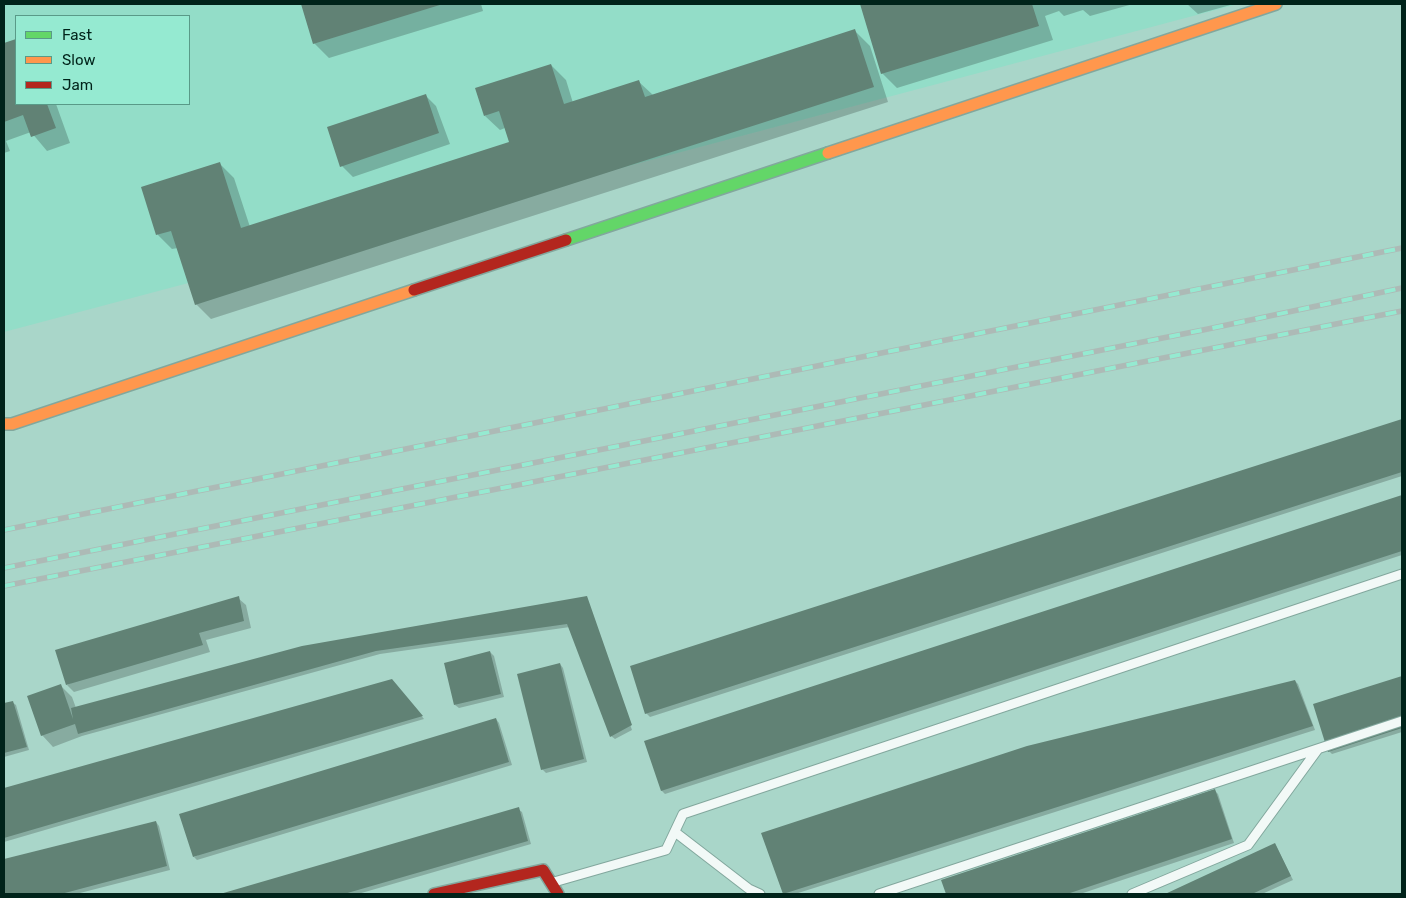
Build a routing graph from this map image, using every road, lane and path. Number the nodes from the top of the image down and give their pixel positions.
1 (1276, 4) edge
2 (4, 424) edge
3 (1402, 574) edge
4 (1402, 721) edge
5 (1318, 749) junction
6 (674, 832) junction
7 (551, 883) junction
8 (434, 894) edge
9 (558, 894) edge
10 (760, 894) edge
11 (879, 894) edge
12 (1132, 894) edge

1 - 2 street
3 - 6 lane
4 - 5 lane
5 - 11 lane
5 - 12 lane
6 - 7 lane
6 - 10 lane
7 - 8 street
7 - 9 street

